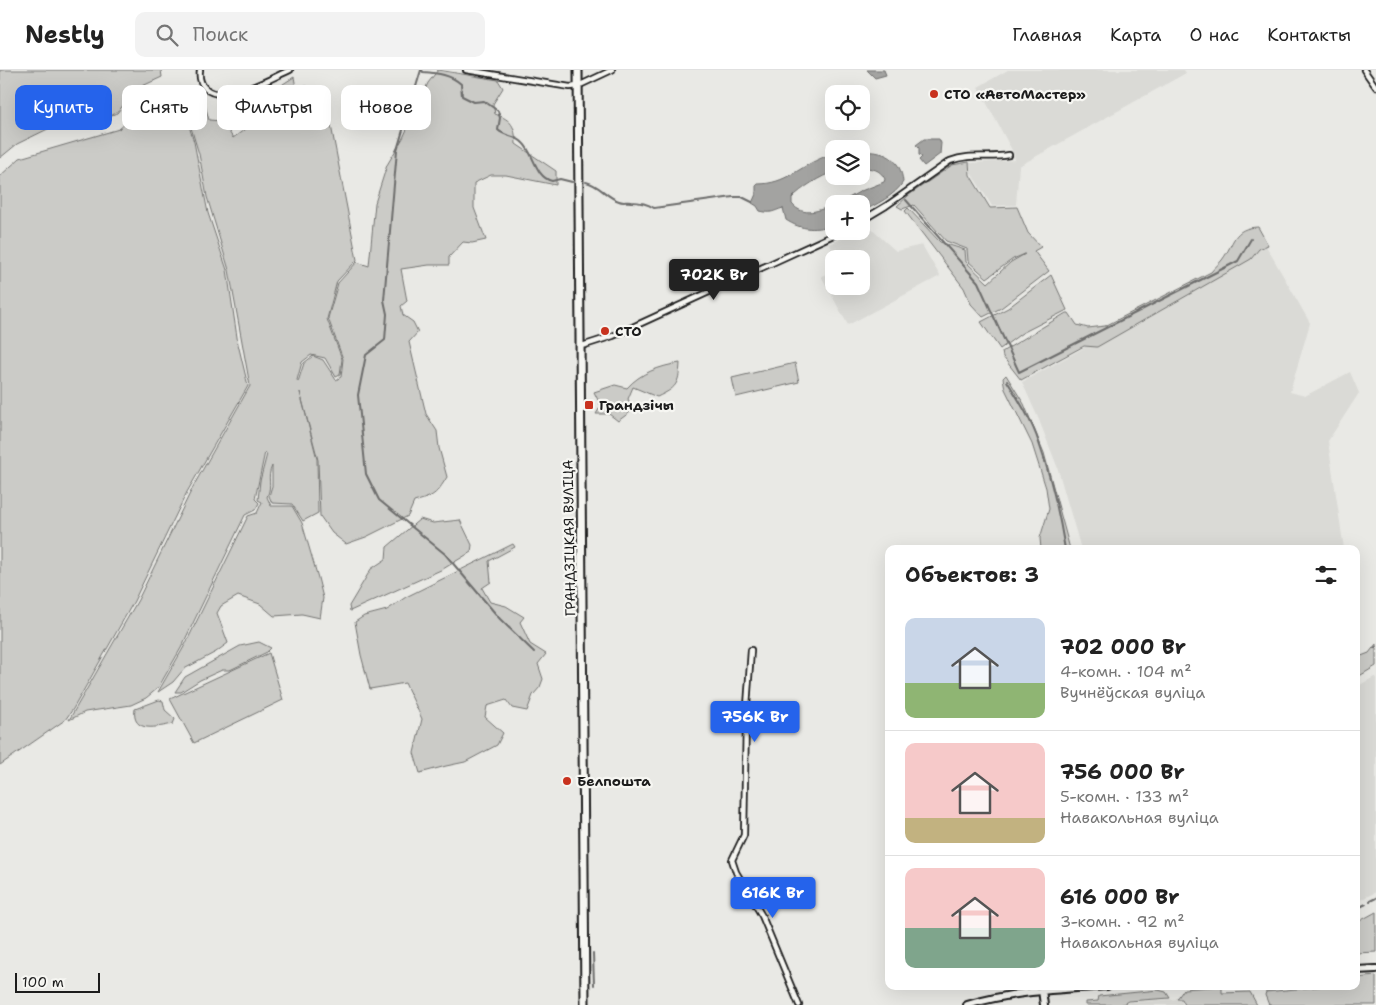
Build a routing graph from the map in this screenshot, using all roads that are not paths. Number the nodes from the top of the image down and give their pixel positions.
1 (200, 70) edge
2 (290, 70) edge
3 (466, 70) edge
4 (578, 70) edge
5 (612, 70) edge
6 (1364, 70) edge
7 (578, 86) junction
8 (1376, 87) edge
9 (1009, 155) dead end
10 (870, 216) edge
11 (825, 239) edge
12 (580, 346) junction
13 (751, 650) dead end
14 (1376, 969) edge
15 (1360, 970) edge
16 (1042, 990) joint
17 (585, 1005) edge
18 (799, 1005) edge
19 (967, 1005) edge
20 (1044, 1005) edge

1 - 2 street
3 - 7 street
4 - 7 main road, ГРАНДЗІЦКАЯ ВУЛІЦА
5 - 7 street
6 - 8 street
7 - 12 main road, ГРАНДЗІЦКАЯ ВУЛІЦА
9 - 10 street
11 - 12 street
12 - 17 main road, ГРАНДЗІЦКАЯ ВУЛІЦА
13 - 18 street
14 - 15 main road
16 - 19 main road
16 - 20 main road

